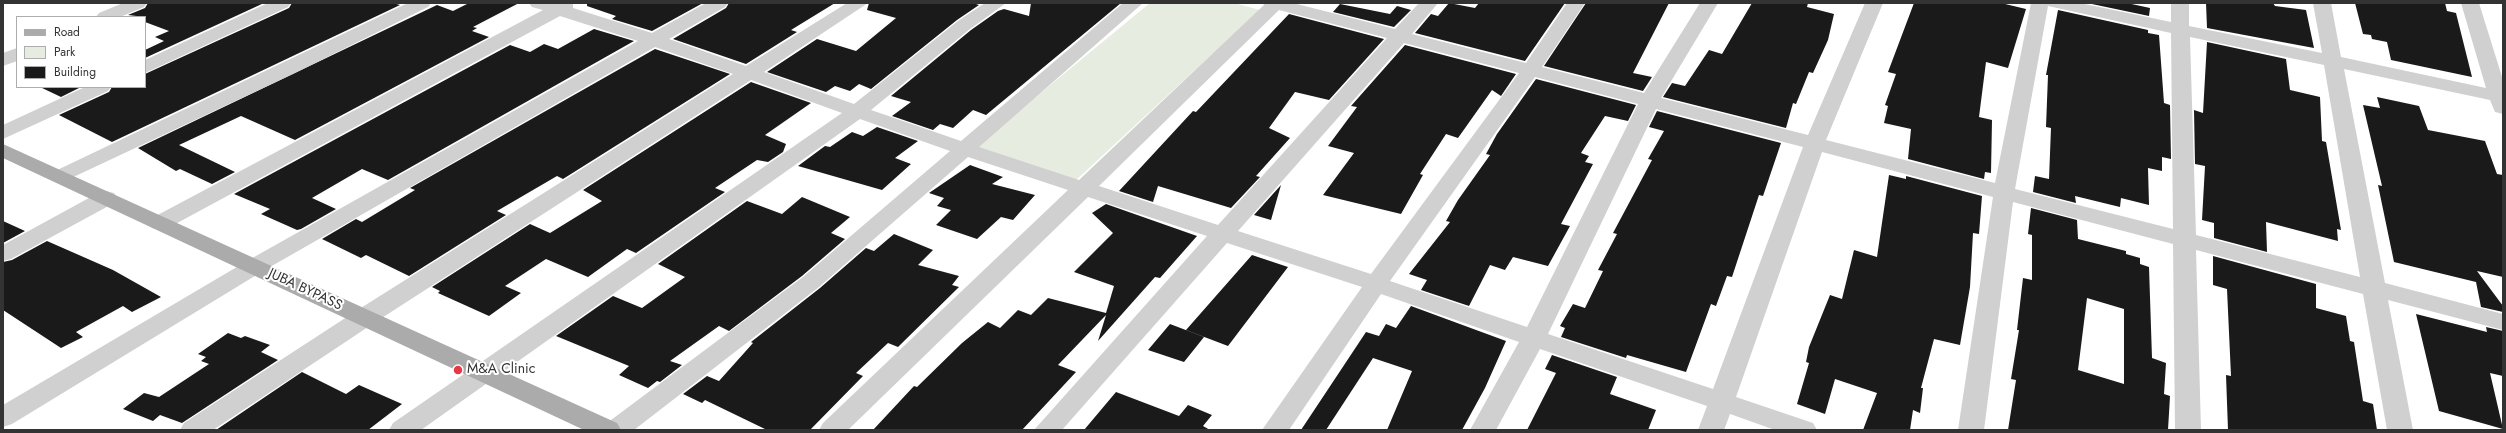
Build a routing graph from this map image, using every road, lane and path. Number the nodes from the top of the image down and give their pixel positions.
1 (138, 3) edge
2 (282, 3) edge
3 (422, 3) edge
4 (538, 3) edge
5 (718, 3) edge
6 (859, 3) edge
7 (996, 3) edge
8 (1134, 3) edge
9 (1274, 3) edge
10 (1429, 3) edge
11 (1576, 3) edge
12 (1709, 3) edge
13 (1874, 3) edge
14 (2040, 3) edge
15 (2055, 3) edge
16 (2180, 3) edge
17 (2322, 3) edge
18 (2470, 3) edge
19 (565, 6) edge
20 (107, 16) edge
21 (2181, 29) junction
22 (1400, 35) junction
23 (654, 40) junction
24 (16, 54) edge
25 (3, 60) edge
26 (2333, 61) junction
27 (146, 67) edge
28 (1531, 70) junction
29 (749, 73) junction
30 (100, 88) edge
31 (1650, 100) junction
32 (2501, 102) edge
33 (855, 113) junction
34 (3, 133) edge
35 (1815, 143) junction
36 (964, 150) junction
37 (6, 154) edge
38 (60, 176) junction
39 (1083, 189) junction
40 (2004, 192) junction
41 (106, 198) junction
42 (160, 223) junction
43 (1222, 234) junction
44 (2185, 241) junction
45 (3, 254) edge
46 (255, 266) junction
47 (1376, 284) junction
48 (2374, 290) junction
49 (365, 317) junction
50 (2503, 322) edge
51 (1533, 339) junction
52 (484, 372) junction
53 (1721, 402) junction
54 (3, 417) edge
55 (193, 430) edge
56 (402, 430) edge
57 (608, 430) edge
58 (616, 430) edge
59 (832, 430) edge
60 (1047, 430) edge
61 (1275, 430) edge
62 (1483, 430) edge
63 (1711, 430) edge
64 (1804, 430) edge
65 (1970, 430) edge
66 (2188, 430) edge
67 (2400, 430) edge

1 - 20 street
2 - 27 street
3 - 38 street
4 - 19 street
5 - 23 street
6 - 29 street
7 - 33 street
8 - 36 street
9 - 22 street
9 - 39 street
10 - 22 street
11 - 28 street
12 - 31 street
13 - 35 street
14 - 40 street
15 - 21 street
16 - 21 street
17 - 26 street
18 - 32 street
19 - 23 street
19 - 42 street
21 - 26 street
21 - 44 street
22 - 28 street
22 - 43 street
23 - 29 street
23 - 46 street
24 - 25 street
26 - 32 street
26 - 48 street
28 - 31 street
28 - 47 street
29 - 33 street
29 - 49 street
30 - 34 street
31 - 35 street
31 - 51 street
33 - 36 street
33 - 52 street
35 - 40 street
35 - 53 street
36 - 39 street
36 - 58 street
37 - 38 main road, JUBA BYPASS
38 - 41 main road, JUBA BYPASS
39 - 43 street
39 - 59 street
40 - 44 street
40 - 65 street
41 - 42 main road, JUBA BYPASS
41 - 45 street
42 - 46 main road, JUBA BYPASS
43 - 47 street
43 - 60 street
44 - 48 street
44 - 66 street
46 - 49 main road, JUBA BYPASS
46 - 54 street
47 - 51 street
47 - 61 street
48 - 50 street
48 - 67 street
49 - 52 main road, JUBA BYPASS
49 - 55 street
51 - 53 street
51 - 62 street
52 - 56 street
52 - 57 main road, JUBA BYPASS
53 - 63 street
53 - 64 street

